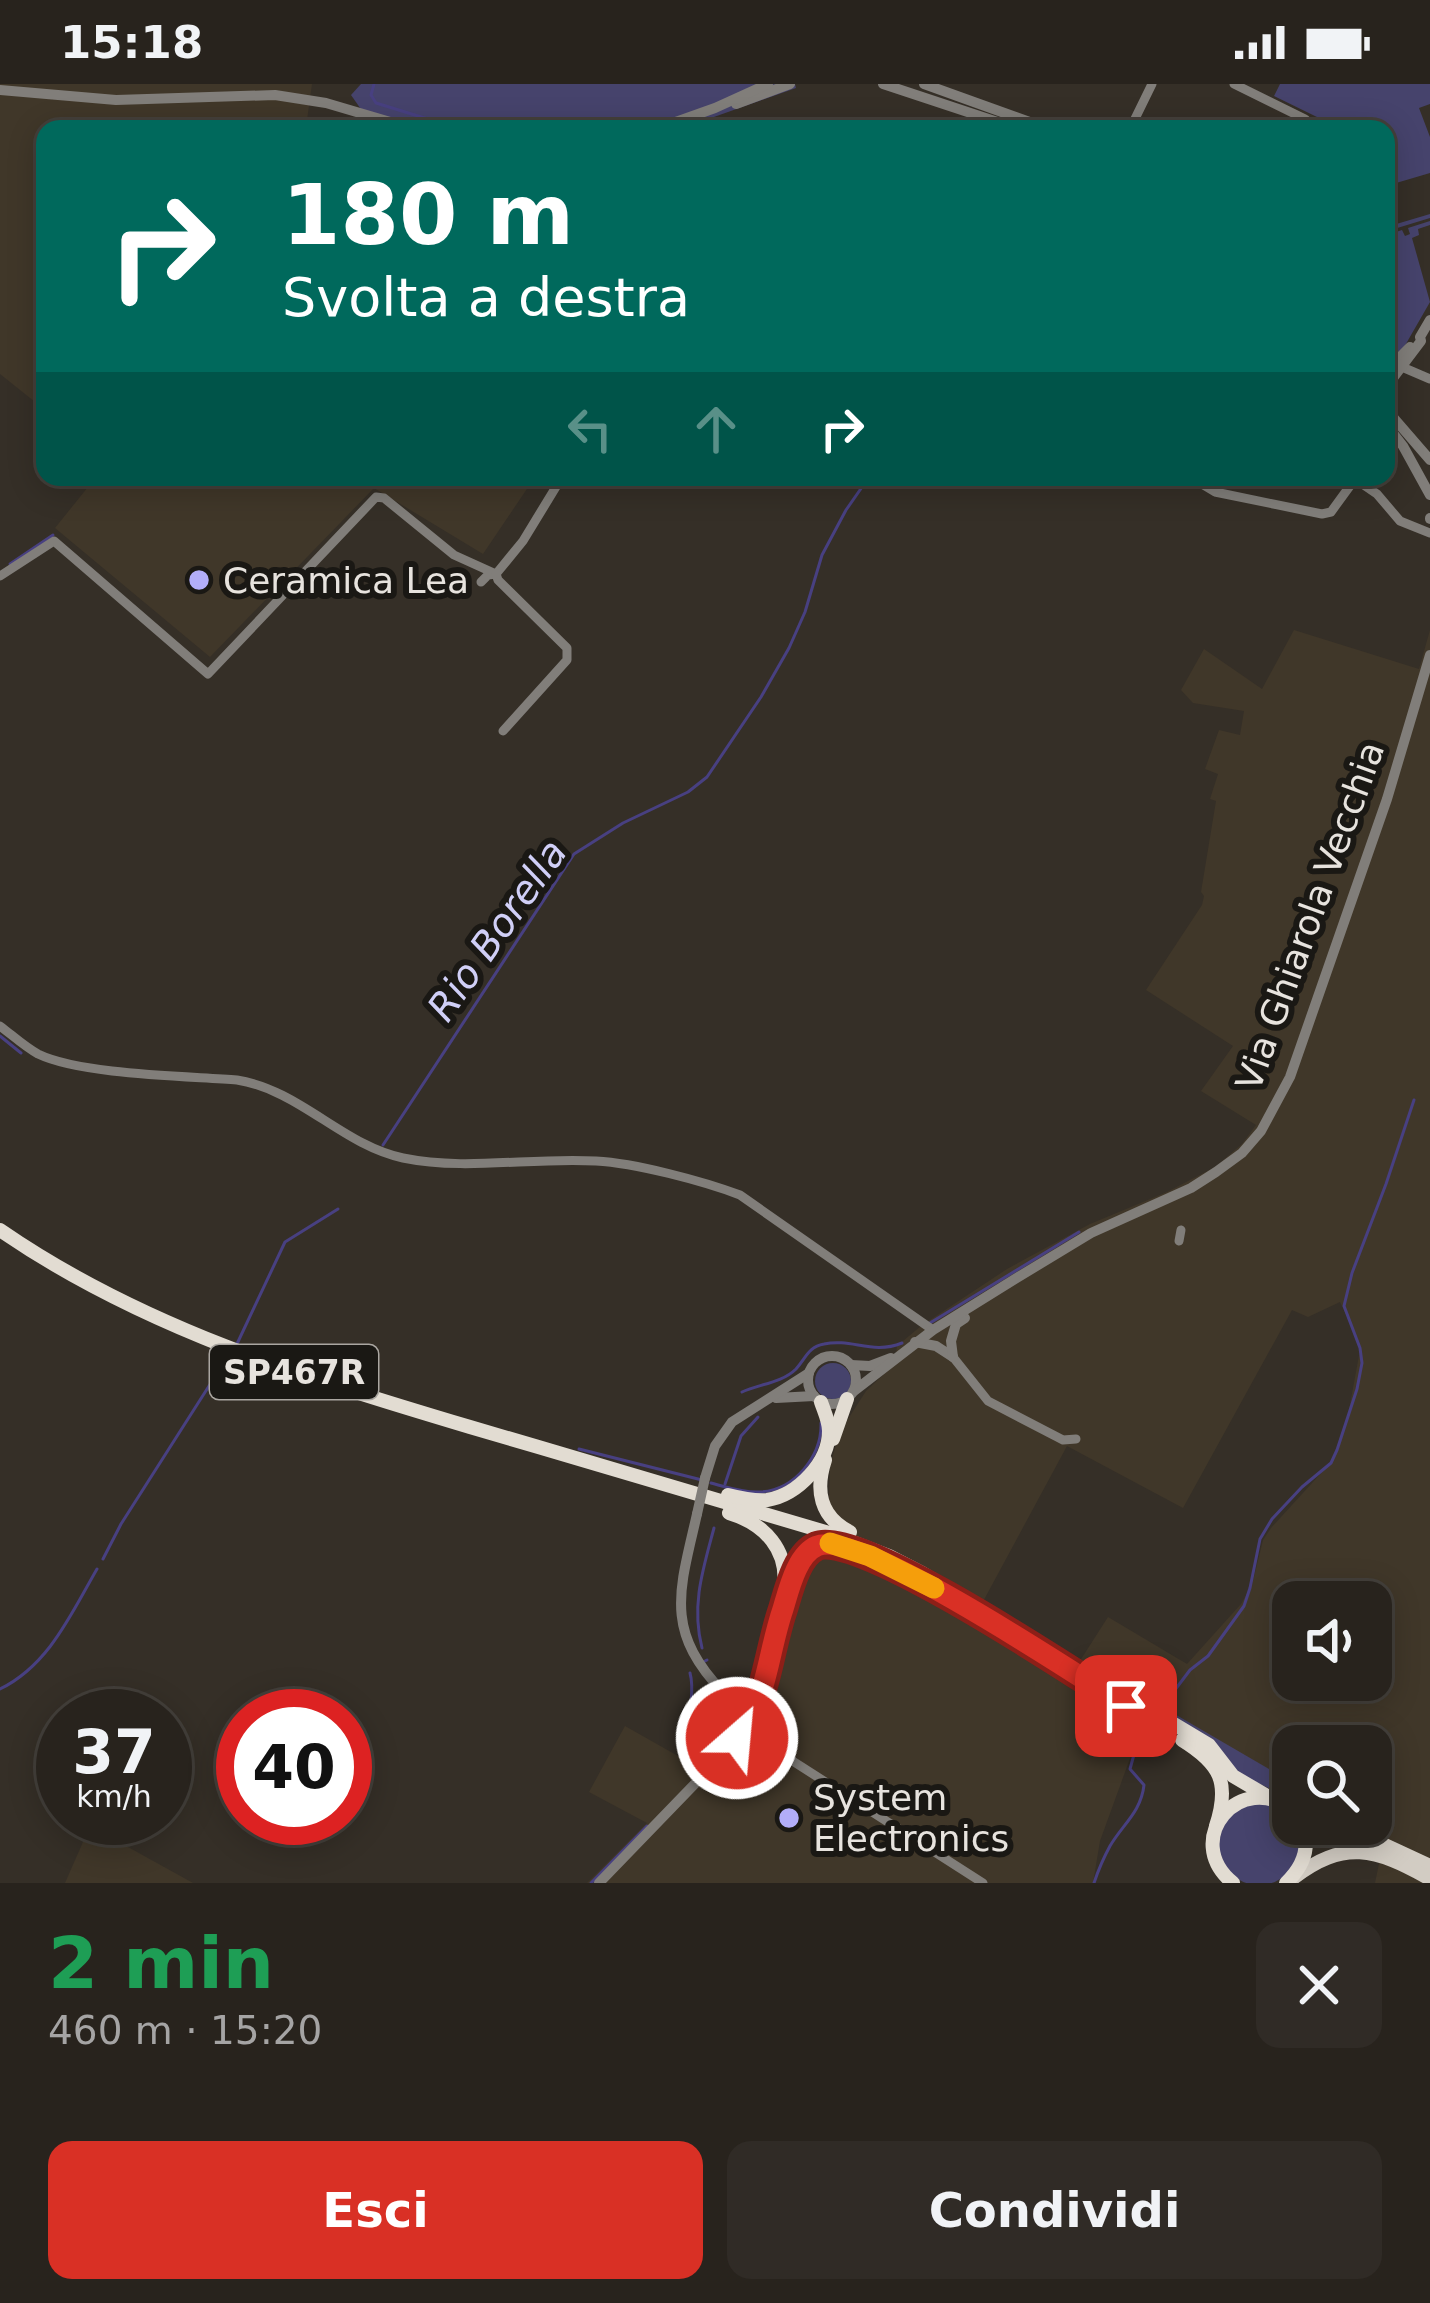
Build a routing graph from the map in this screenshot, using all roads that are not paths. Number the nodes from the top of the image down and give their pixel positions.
1 (768, 84) edge
2 (790, 84) edge
3 (883, 84) edge
4 (924, 84) edge
5 (1152, 84) edge
6 (1234, 84) edge
7 (0, 91) edge
8 (715, 108) junction
9 (384, 120) edge
10 (696, 120) edge
11 (992, 120) edge
12 (1024, 120) edge
13 (1134, 120) edge
14 (1307, 120) edge
15 (1430, 320) edge
16 (1420, 337) junction
17 (1395, 360) edge
18 (1402, 367) junction
19 (1395, 376) edge
20 (1430, 380) edge
21 (1395, 419) edge
22 (1395, 436) edge
23 (1430, 460) edge
24 (557, 486) edge
25 (1205, 486) edge
26 (1350, 486) edge
27 (1365, 486) edge
28 (1430, 495) edge
29 (1430, 519) edge
30 (1409, 524) junction
31 (1430, 533) edge
32 (496, 574) junction
33 (0, 576) edge
34 (481, 582) dead end
35 (1430, 655) edge
36 (502, 731) dead end
37 (0, 1026) edge
38 (0, 1230) edge
39 (971, 1306) junction
40 (933, 1330) junction
41 (951, 1341) junction
42 (915, 1342) junction
43 (936, 1346) junction
44 (900, 1354) junction
45 (953, 1357) junction
46 (851, 1365) junction
47 (809, 1373) junction
48 (850, 1395) junction
49 (817, 1399) junction
50 (767, 1400) junction
51 (1076, 1438) dead end
52 (608, 1468) junction
53 (940, 1587) junction
54 (782, 1612) junction
55 (702, 1670) junction
56 (765, 1673) junction
57 (730, 1693) junction
58 (705, 1701) junction
59 (749, 1719) junction
60 (708, 1735) junction
61 (741, 1735) junction
62 (728, 1741) junction
63 (764, 1742) junction
64 (1205, 1749) junction
65 (709, 1768) junction
66 (1272, 1799) joint
67 (1216, 1826) junction
68 (1307, 1845) edge
69 (1385, 1845) edge
70 (1215, 1862) junction
71 (1430, 1866) edge
72 (1430, 1879) edge
73 (599, 1883) edge
74 (983, 1883) edge
75 (1219, 1883) edge
76 (1233, 1883) edge
77 (1287, 1883) edge

1 - 8 street
2 - 8 street
3 - 11 street
4 - 12 street
5 - 13 street
6 - 14 street
7 - 9 street
8 - 10 street
15 - 16 street
16 - 17 street
16 - 18 street
18 - 19 street
18 - 20 street
21 - 23 street
22 - 28 street
24 - 32 street
25 - 26 street
27 - 30 street
29 - 30 street
30 - 31 street
32 - 33 street
32 - 34 street
32 - 36 street
35 - 39 street, Via Ghiarola Vecchia
37 - 40 street
38 - 52 highway, SP467R
39 - 40 street, Via Ghiarola Vecchia
39 - 41 street
40 - 41 street
40 - 42 street, Via Ghiarola Vecchia
40 - 43 street
41 - 45 street
42 - 43 street
42 - 44 street, Via Ghiarola Vecchia
43 - 45 street
44 - 46 street, Via Ghiarola Vecchia
44 - 48 street, Via Ghiarola Vecchia
45 - 51 street
46 - 47 street, Via Ghiarola Vecchia
46 - 48 street
47 - 49 street
47 - 50 street, Via Ghiarola Vecchia
48 - 49 street
48 - 53 highway
49 - 50 street
49 - 52 highway
50 - 55 street, Via Ghiarola Vecchia, bridge
52 - 53 highway, SP467R
52 - 54 highway
53 - 54 highway
53 - 64 highway, SP467R
54 - 56 highway
55 - 57 street, Via Ghiarola Vecchia
55 - 58 street, Via Ghiarola Vecchia
56 - 57 highway
56 - 59 highway
57 - 58 street
57 - 59 street, Via Ghiarola Vecchia
58 - 60 street, Via Ghiarola Vecchia
59 - 61 street
59 - 63 street
60 - 62 street
60 - 65 street, Via Ghiarola Vecchia
61 - 62 street
61 - 63 street
62 - 65 street
63 - 74 street
64 - 66 highway, SP467R
64 - 67 highway
65 - 73 street
66 - 67 highway
67 - 70 highway
68 - 77 highway
69 - 71 main road
70 - 75 highway
70 - 76 highway
72 - 77 main road

